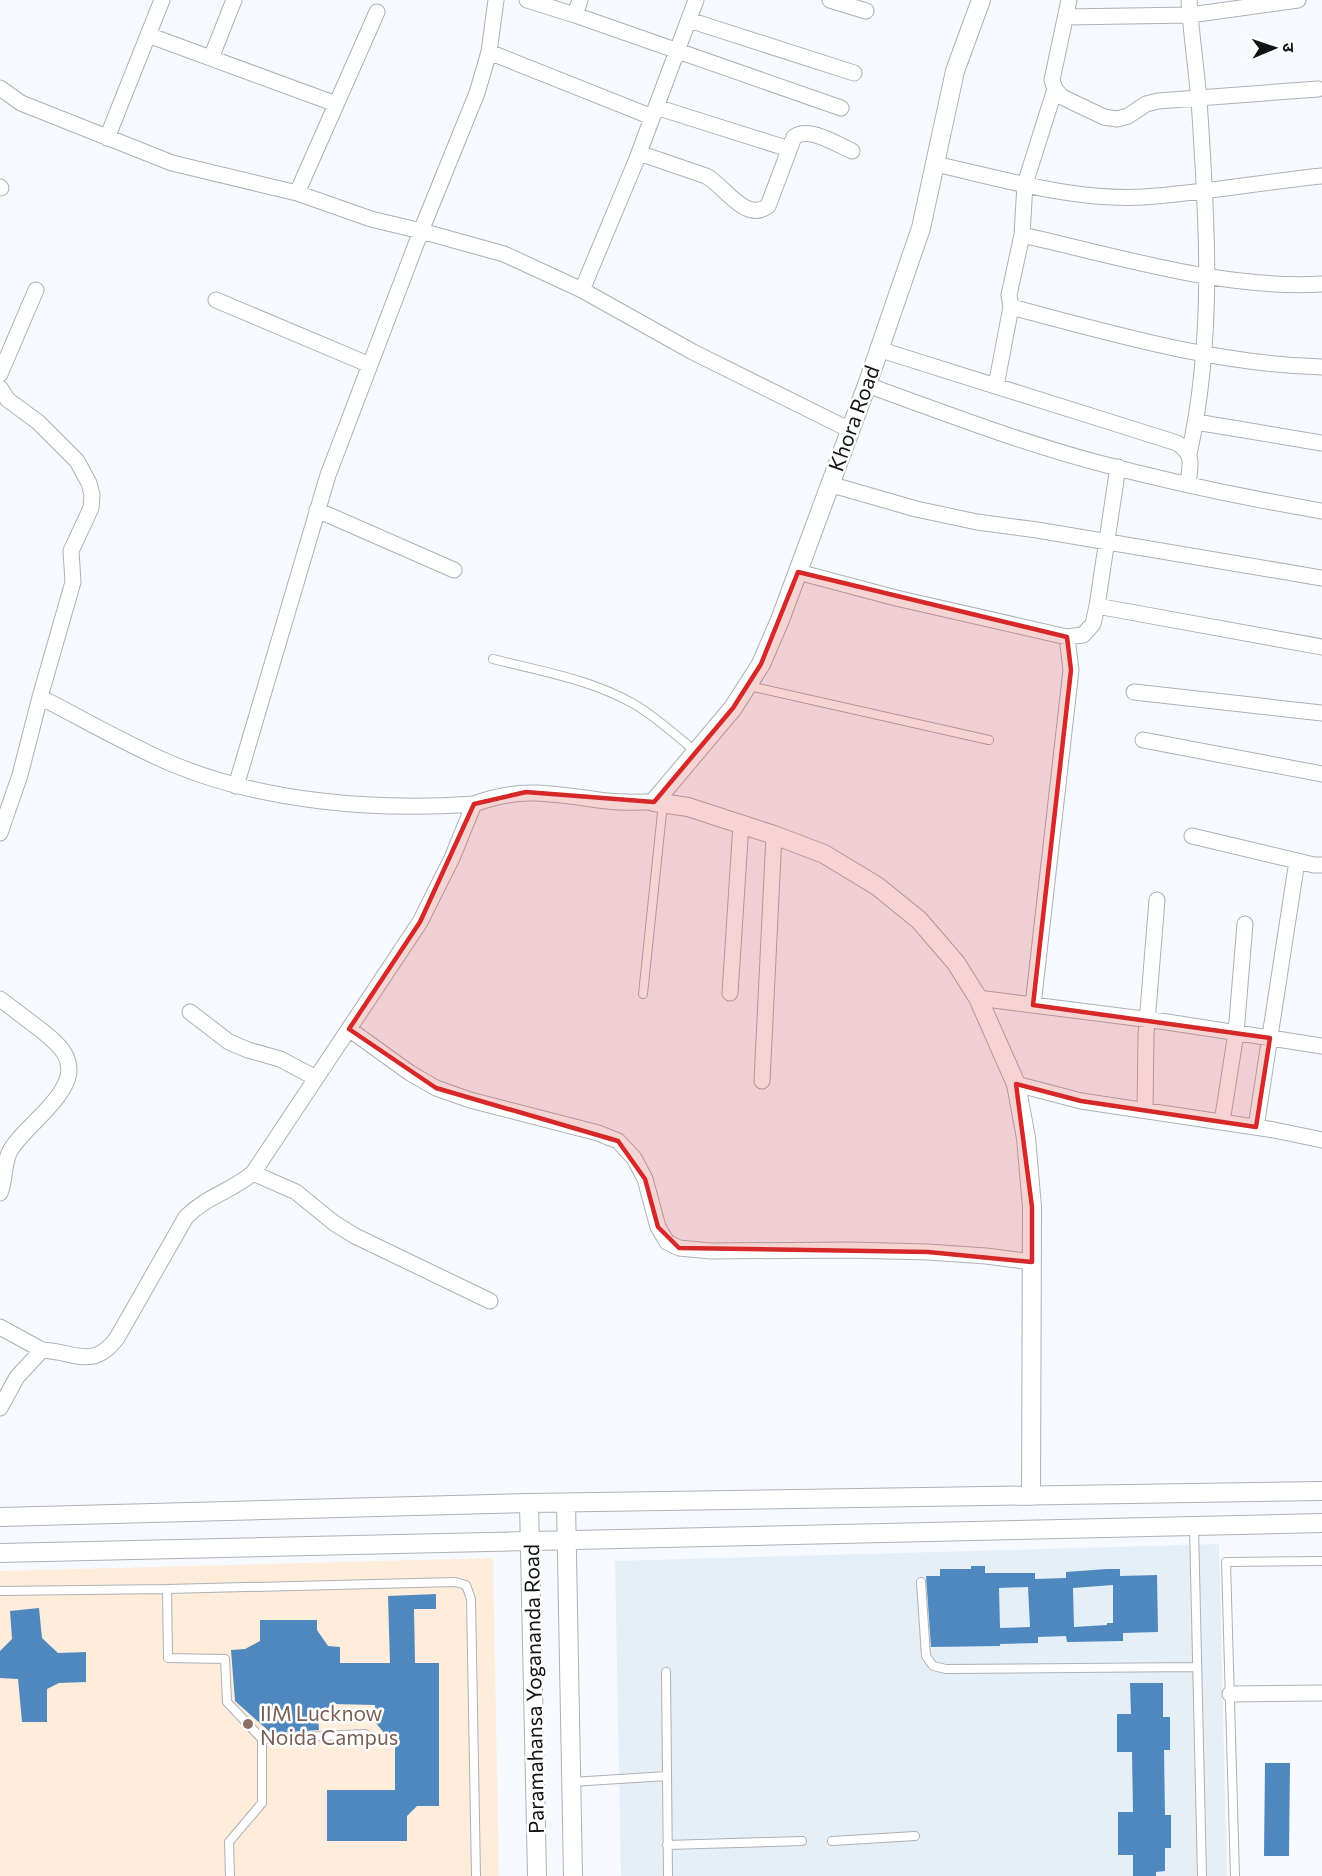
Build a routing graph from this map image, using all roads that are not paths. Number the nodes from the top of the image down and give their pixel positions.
1 (162, 0) edge
2 (234, 0) edge
3 (496, 0) edge
4 (528, 0) edge
5 (580, 0) edge
6 (696, 0) edge
7 (830, 0) edge
8 (981, 0) edge
9 (1070, 0) edge
10 (1298, 0) edge
11 (1189, 7) edge
12 (866, 11) dead end
13 (377, 12) dead end
14 (575, 15) junction
15 (1066, 17) junction
16 (688, 20) junction
17 (148, 35) junction
18 (489, 52) junction
19 (676, 52) junction
20 (211, 58) junction
21 (854, 73) dead end
22 (0, 88) edge
23 (1318, 88) dead end
24 (1055, 89) junction
25 (1198, 99) junction
26 (336, 104) junction
27 (841, 108) dead end
28 (654, 112) junction
29 (108, 138) junction
30 (789, 149) junction
31 (852, 151) dead end
32 (639, 153) junction
33 (935, 164) junction
34 (1322, 176) edge
35 (1025, 184) junction
36 (1203, 190) junction
37 (297, 193) junction
38 (421, 231) junction
39 (1022, 235) junction
40 (1207, 277) junction
41 (1322, 284) edge
42 (36, 290) dead end
43 (582, 290) junction
44 (216, 300) dead end
45 (1011, 307) junction
46 (878, 349) junction
47 (1204, 355) junction
48 (370, 365) junction
49 (1322, 366) edge
50 (0, 374) edge
51 (867, 385) junction
52 (996, 386) junction
53 (0, 390) edge
54 (1196, 422) junction
55 (850, 430) junction
56 (1322, 444) edge
57 (1189, 454) junction
58 (1118, 467) junction
59 (829, 484) junction
60 (1188, 484) junction
61 (317, 510) junction
62 (1322, 511) edge
63 (1107, 542) junction
64 (454, 570) dead end
65 (798, 572) junction
66 (1322, 578) edge
67 (1097, 606) junction
68 (1068, 637) junction
69 (1322, 647) edge
70 (493, 660) dead end
71 (747, 686) junction
72 (1134, 692) dead end
73 (40, 697) junction
74 (1322, 713) edge
75 (989, 740) dead end
76 (1143, 740) dead end
77 (696, 752) junction
78 (1322, 774) edge
79 (236, 786) junction
80 (658, 803) junction
81 (474, 804) junction
82 (741, 824) junction
83 (0, 833) edge
84 (774, 835) junction
85 (1192, 836) dead end
86 (1297, 861) junction
87 (1322, 865) edge
88 (1157, 900) dead end
89 (1245, 924) dead end
90 (730, 993) dead end
91 (643, 994) dead end
92 (978, 998) junction
93 (0, 999) edge
94 (1033, 1005) junction
95 (190, 1012) dead end
96 (1147, 1020) junction
97 (349, 1029) junction
98 (1236, 1033) junction
99 (1270, 1038) junction
100 (1322, 1047) edge
101 (316, 1078) junction
102 (762, 1081) dead end
103 (1016, 1084) junction
104 (1144, 1110) junction
105 (1222, 1122) junction
106 (1256, 1127) junction
107 (1322, 1140) edge
108 (253, 1173) junction
109 (0, 1193) edge
110 (1032, 1262) junction
111 (490, 1301) dead end
112 (0, 1327) edge
113 (42, 1350) junction
114 (0, 1408) edge
115 (1322, 1491) edge
116 (1031, 1496) junction
117 (529, 1503) junction
118 (567, 1503) junction
119 (0, 1517) edge
120 (1322, 1523) edge
121 (1194, 1526) junction
122 (530, 1540) junction
123 (567, 1540) junction
124 (0, 1552) edge
125 (1322, 1561) edge
126 (921, 1582) dead end
127 (167, 1589) junction
128 (0, 1591) edge
129 (1197, 1667) junction
130 (666, 1672) dead end
131 (1322, 1693) edge
132 (1230, 1694) junction
133 (364, 1734) dead end
134 (262, 1739) junction
135 (667, 1776) junction
136 (571, 1782) junction
137 (915, 1836) dead end
138 (802, 1841) dead end
139 (832, 1841) dead end
140 (667, 1845) junction
141 (230, 1876) edge
142 (476, 1876) edge
143 (537, 1876) edge
144 (573, 1876) edge
145 (668, 1876) edge
146 (1202, 1876) edge
147 (1235, 1876) edge

1 - 17 street
2 - 20 street
3 - 18 street
4 - 14 street
5 - 14 street
6 - 16 street
7 - 12 street
8 - 33 street, Khora Road
9 - 15 street
10 - 11 street
11 - 15 street
11 - 25 street
13 - 26 street
14 - 19 street
15 - 24 street
16 - 19 street
16 - 21 street
17 - 20 street
17 - 29 street
18 - 28 street
18 - 38 street
19 - 27 street
19 - 28 street
20 - 26 street
22 - 29 street
23 - 25 street
24 - 25 street
24 - 35 street
25 - 36 street
26 - 37 street
28 - 30 street
28 - 32 street
29 - 37 street
30 - 31 street
30 - 32 street
32 - 43 street
33 - 35 street
33 - 46 street, Khora Road
34 - 36 street
35 - 36 street
35 - 39 street
36 - 40 street
37 - 38 street
38 - 43 street
38 - 48 street
39 - 40 street
39 - 45 street
40 - 41 street
40 - 47 street
42 - 50 street
43 - 55 street
44 - 48 street
45 - 47 street
45 - 52 street
46 - 51 street, Khora Road
46 - 52 street
47 - 49 street
47 - 54 street
48 - 61 street
51 - 55 street, Khora Road
51 - 58 street
52 - 57 street
53 - 73 street
54 - 56 street
54 - 57 street
55 - 59 street, Khora Road
57 - 60 street
58 - 60 street
58 - 63 street
59 - 63 street
59 - 65 street, Khora Road
60 - 62 street
61 - 64 street
61 - 79 street
63 - 66 street
63 - 67 street
65 - 68 street
65 - 71 street, Khora Road
67 - 68 street
67 - 69 street
68 - 94 street
70 - 77 lane
71 - 75 lane
71 - 77 street, Khora Road
72 - 74 street
73 - 79 street
73 - 83 street
76 - 78 street
77 - 80 street, Khora Road
79 - 81 street
80 - 81 street
80 - 82 street
80 - 91 lane
81 - 97 street
82 - 84 street
82 - 90 street
84 - 92 street
84 - 102 street
85 - 86 street
86 - 87 street
86 - 99 street
88 - 96 street
89 - 98 street
92 - 94 street
92 - 103 street
93 - 109 street
94 - 96 street
95 - 101 street
96 - 98 street
96 - 104 street
97 - 101 street
97 - 110 street
98 - 99 street
98 - 105 street
99 - 100 street
99 - 106 street
101 - 108 street
103 - 104 street
103 - 110 street
104 - 105 street
105 - 106 street
106 - 107 street
108 - 111 street
108 - 113 street
110 - 116 street
112 - 113 street
113 - 114 street
115 - 116 street
116 - 118 street
117 - 118 street
117 - 119 street
117 - 122 street, Paramahansa Yogananda Road
118 - 123 street, Paramahansa Yogananda Road
120 - 121 street
121 - 123 street
121 - 129 lane
122 - 123 street
122 - 124 street
122 - 143 street, Paramahansa Yogananda Road
123 - 136 street, Paramahansa Yogananda Road
125 - 132 lane
126 - 129 lane
127 - 128 lane
127 - 134 lane
127 - 142 lane
129 - 146 lane
130 - 135 lane
131 - 132 street
132 - 147 lane
133 - 134 lane
134 - 141 lane
135 - 136 lane
135 - 140 lane
136 - 144 street, Paramahansa Yogananda Road
137 - 139 lane
138 - 140 lane
140 - 145 lane

